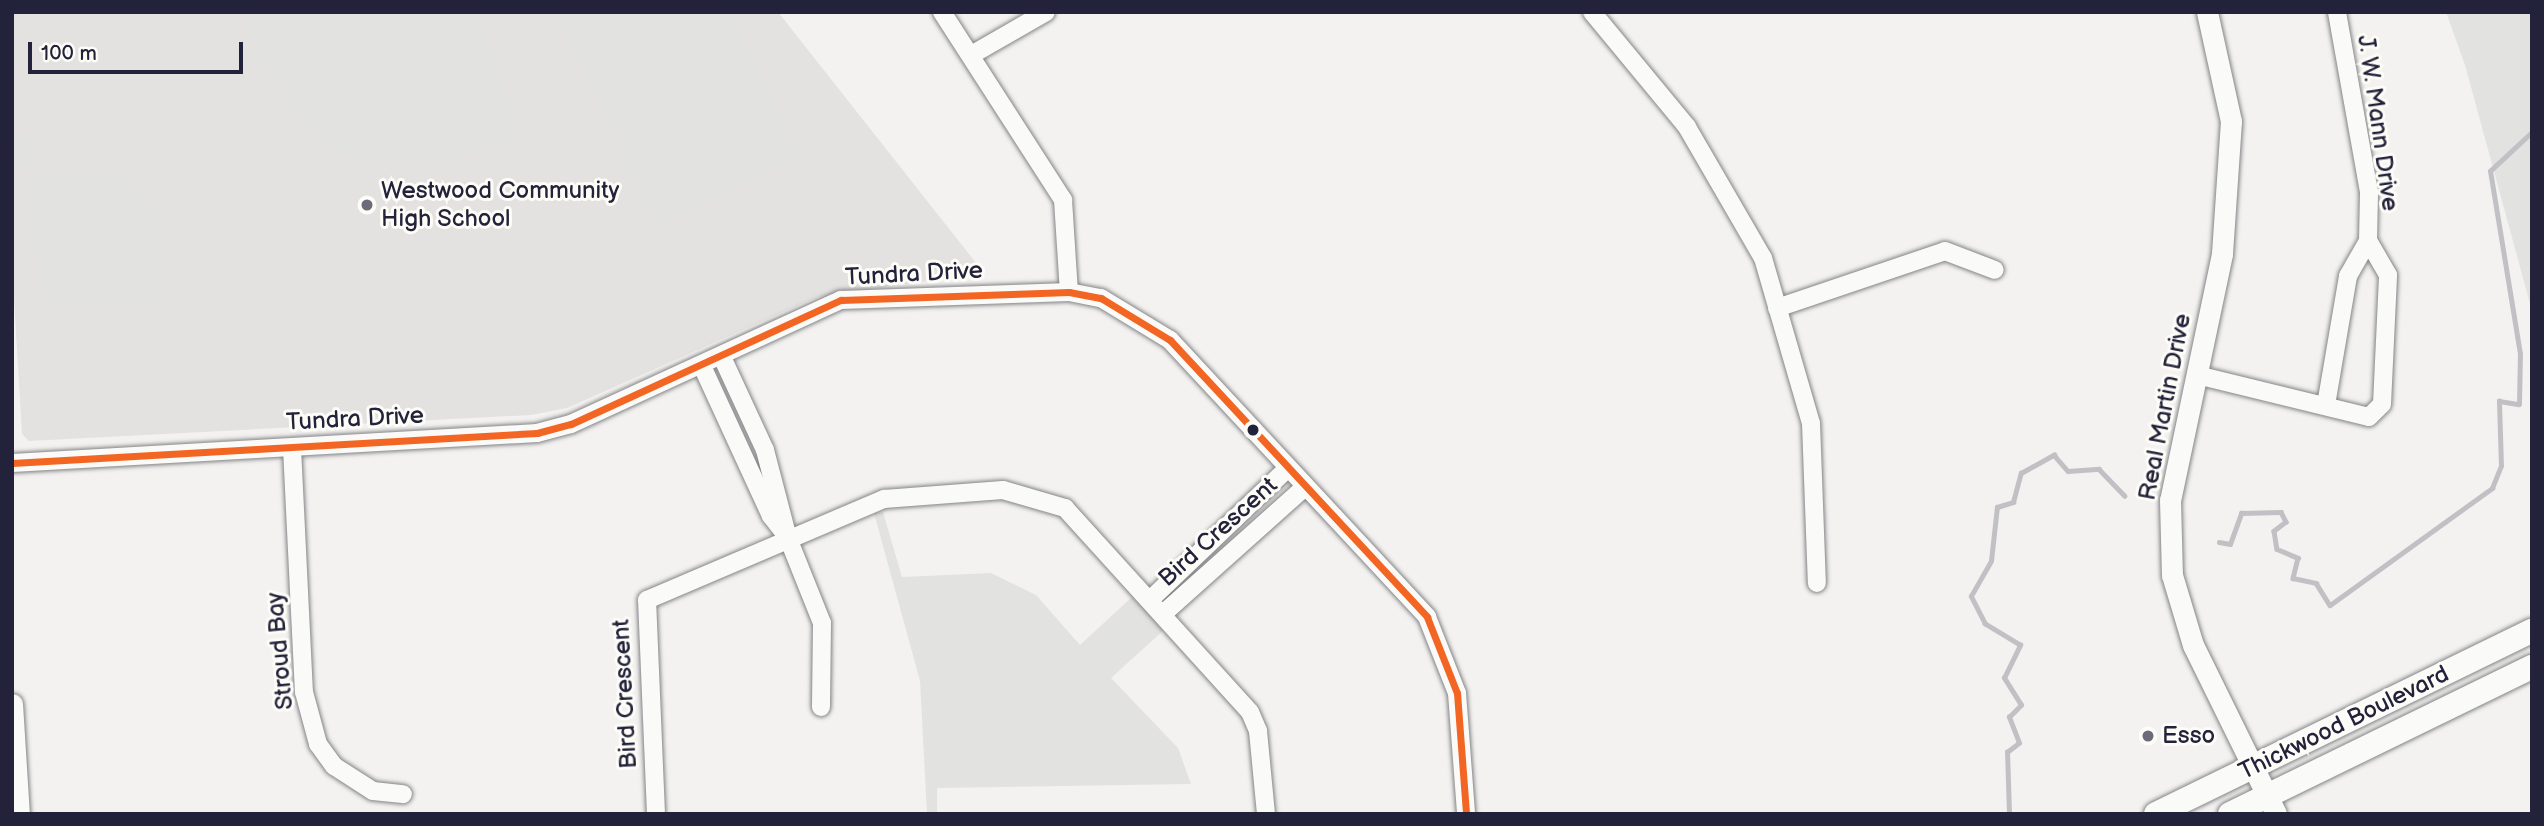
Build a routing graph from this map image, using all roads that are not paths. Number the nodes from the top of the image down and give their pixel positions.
1 (942, 12) edge
2 (1046, 12) edge
3 (1592, 12) edge
4 (2207, 12) edge
5 (2337, 12) edge
6 (973, 54) junction
7 (2368, 241) junction
8 (1995, 270) dead end
9 (1069, 292) junction
10 (1777, 308) junction
11 (722, 357) junction
12 (702, 366) junction
13 (2197, 375) junction
14 (2326, 405) junction
15 (292, 447) junction
16 (765, 450) junction
17 (745, 459) junction
18 (12, 463) edge
19 (1288, 468) junction
20 (1305, 486) junction
21 (1218, 535) junction
22 (788, 538) junction
23 (1234, 552) junction
24 (1817, 583) dead end
25 (1152, 598) junction
26 (1164, 613) junction
27 (2532, 631) edge
28 (2532, 667) edge
29 (12, 704) edge
30 (821, 707) dead end
31 (2253, 768) junction
32 (403, 794) dead end
33 (2272, 805) edge
34 (19, 814) edge
35 (656, 814) edge
36 (1266, 814) edge
37 (1466, 814) edge
38 (2156, 814) edge
39 (2230, 814) edge

1 - 6 street
2 - 6 street
3 - 10 street
4 - 13 street, Real Martin Drive
5 - 7 street, J. W. Mann Drive
6 - 9 street
7 - 14 street, J. W. Mann Drive
7 - 14 street, J. W. Mann Drive
8 - 10 street
9 - 11 street, Tundra Drive
9 - 19 street, Tundra Drive
10 - 24 street
11 - 12 street, Tundra Drive
11 - 16 street
12 - 15 street, Tundra Drive
12 - 17 street
13 - 14 street, J. W. Mann Drive
13 - 31 street, Real Martin Drive
15 - 18 street, Tundra Drive
15 - 32 street, Stroud Bay
16 - 17 street
16 - 22 street
17 - 22 street
19 - 20 street, Tundra Drive
19 - 21 street, Bird Crescent
20 - 23 street, Bird Crescent
20 - 37 street, Tundra Drive
21 - 23 street
21 - 25 street, Bird Crescent
22 - 25 street, Bird Crescent
22 - 30 street
22 - 35 street, Bird Crescent
23 - 26 street, Bird Crescent
25 - 26 street, Bird Crescent
26 - 36 street, Bird Crescent
27 - 31 main road, Thickwood Boulevard
28 - 33 main road, Thickwood Boulevard
29 - 34 street
31 - 33 street, Real Martin Drive
31 - 38 main road, Thickwood Boulevard
33 - 39 main road, Thickwood Boulevard

